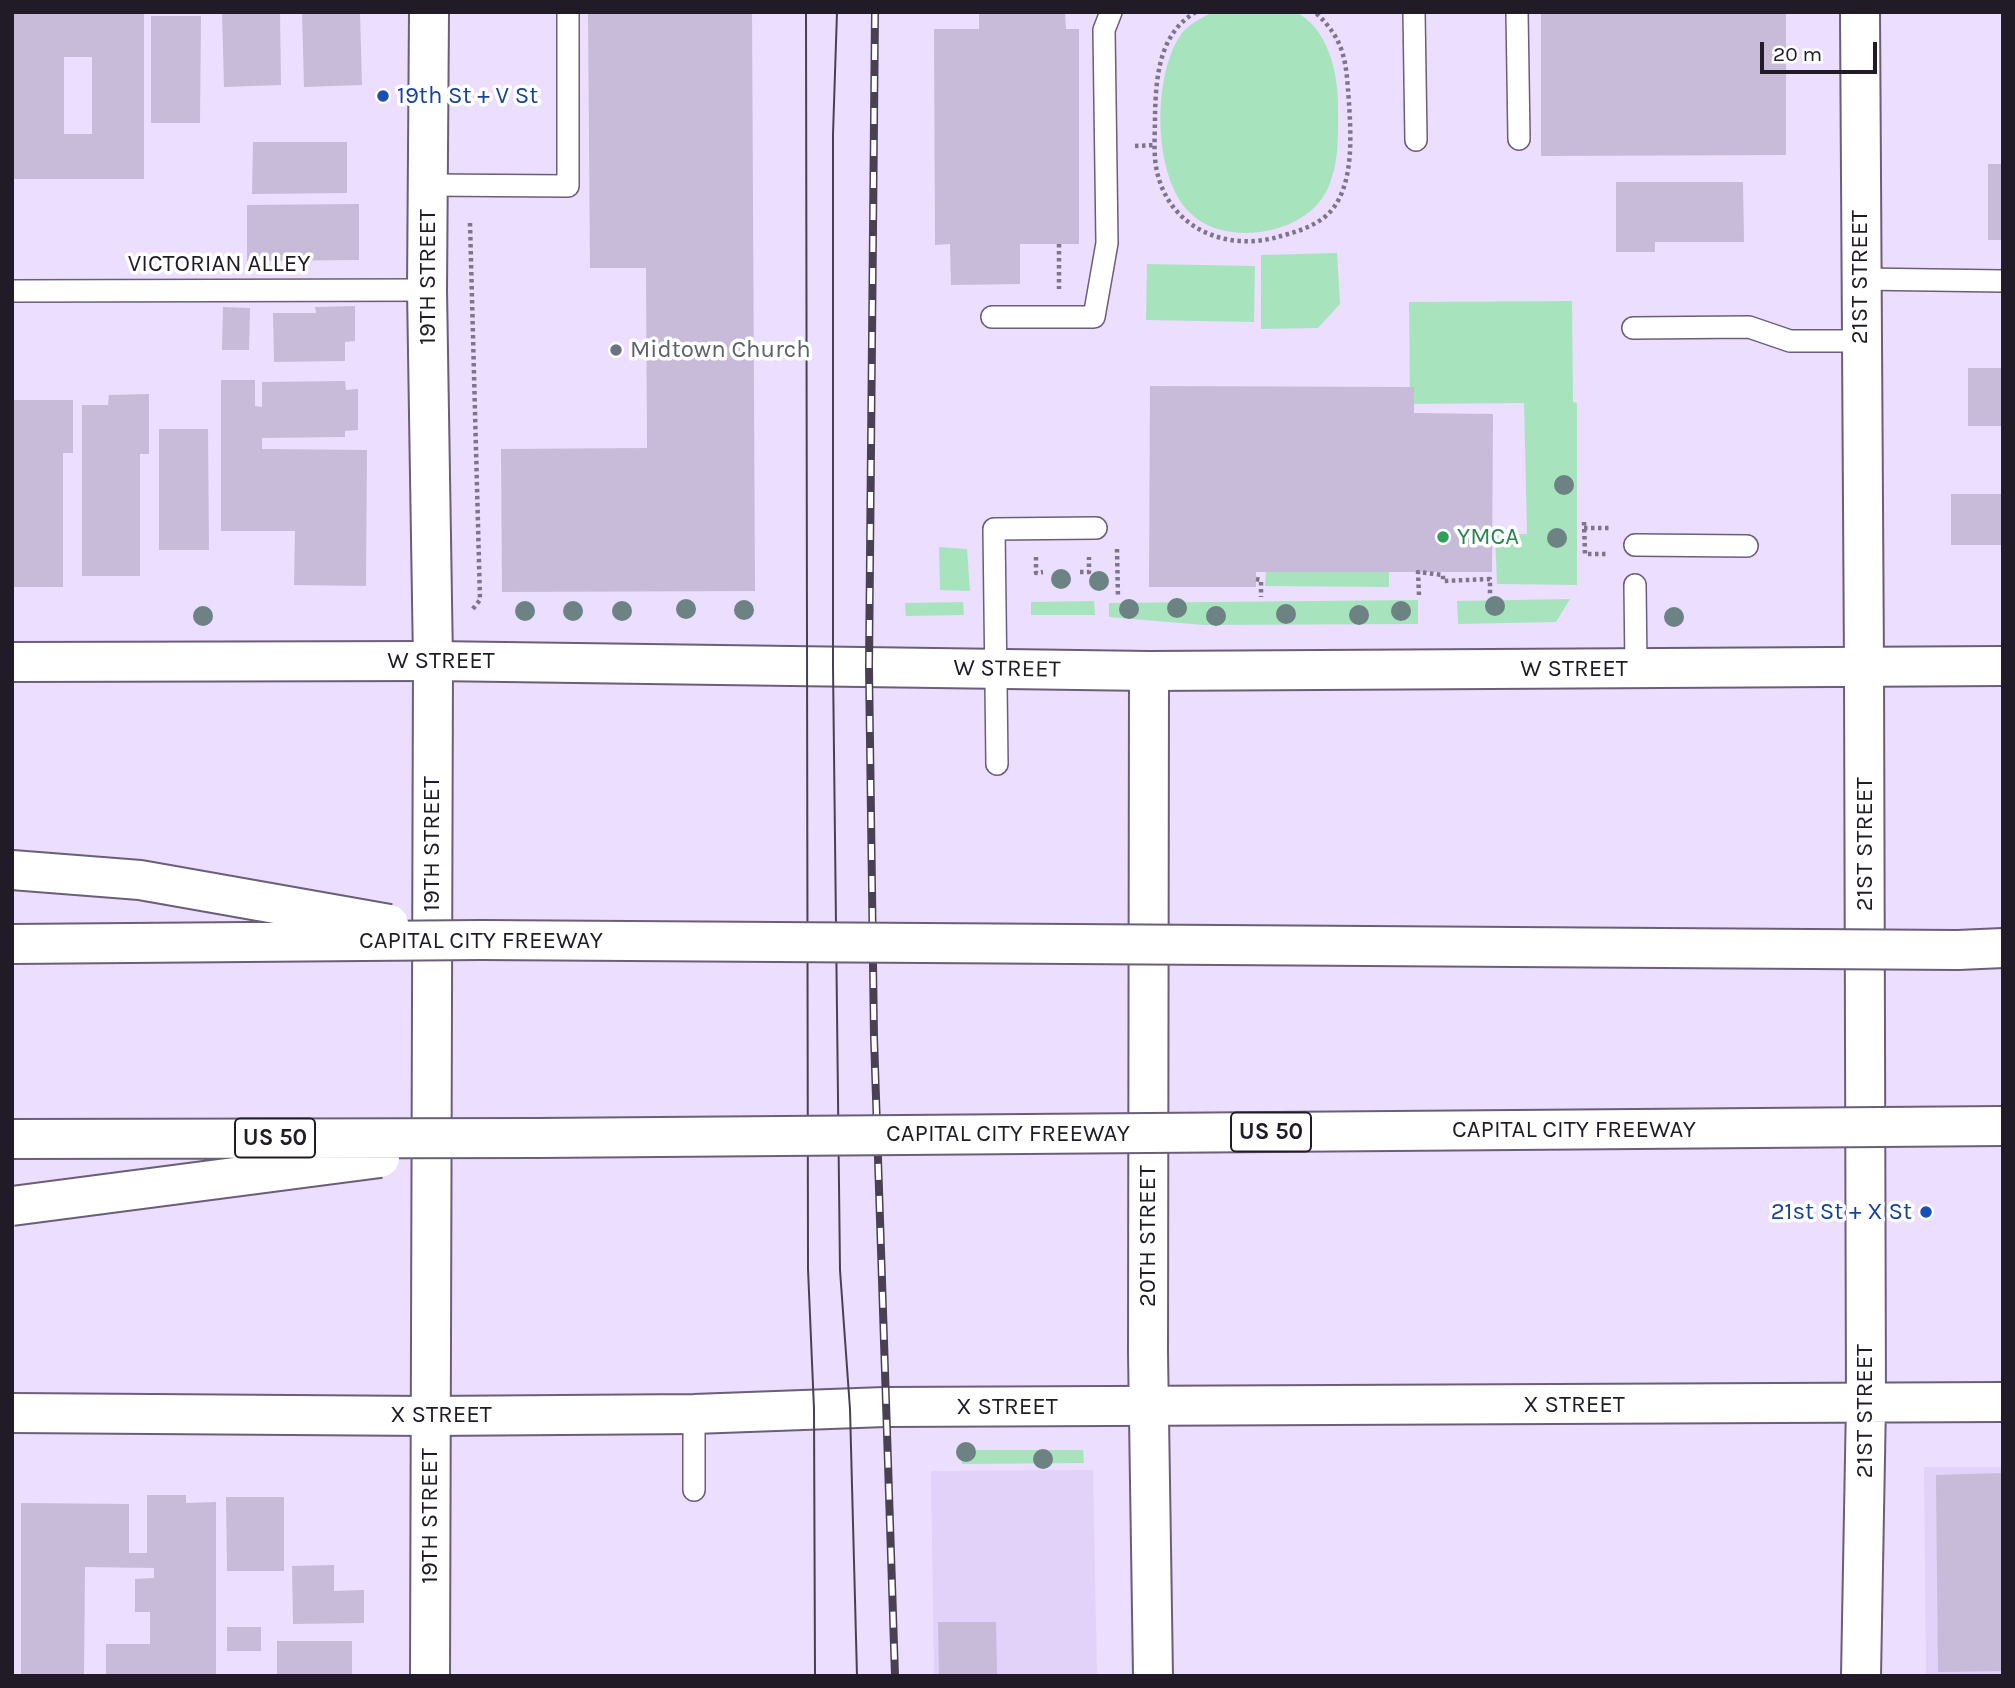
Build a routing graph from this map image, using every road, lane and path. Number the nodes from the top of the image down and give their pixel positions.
1 (429, 12) edge
2 (568, 12) edge
3 (1111, 12) edge
4 (1196, 12) edge
5 (1315, 12) edge
6 (1414, 12) edge
7 (1517, 12) edge
8 (1860, 12) edge
9 (1519, 139) dead end
10 (1416, 140) dead end
11 (427, 185) junction
12 (469, 187) junction
13 (1059, 244) dead end
14 (1860, 279) junction
15 (2003, 281) edge
16 (427, 290) junction
17 (12, 291) edge
18 (992, 317) dead end
19 (1059, 317) junction
20 (1633, 328) dead end
21 (1860, 341) junction
22 (1584, 522) dead end
23 (1096, 527) joint
24 (1634, 545) dead end
25 (1747, 546) dead end
26 (1585, 554) dead end
27 (1043, 572) dead end
28 (1080, 572) dead end
29 (1090, 572) dead end
30 (1036, 573) dead end
31 (1256, 579) dead end
32 (1635, 584) dead end
33 (1490, 595) dead end
34 (1419, 596) dead end
35 (1118, 597) dead end
36 (1261, 597) dead end
37 (480, 600) dead end
38 (433, 661) junction
39 (12, 662) edge
40 (1864, 666) junction
41 (2003, 666) edge
42 (1636, 668) junction
43 (995, 669) junction
44 (1149, 671) junction
45 (997, 764) dead end
46 (12, 870) edge
47 (481, 940) junction
48 (12, 944) edge
49 (2003, 949) edge
50 (2003, 1126) edge
51 (538, 1138) junction
52 (12, 1139) edge
53 (12, 1206) edge
54 (2003, 1402) edge
55 (1866, 1403) junction
56 (1148, 1406) junction
57 (12, 1413) edge
58 (694, 1414) junction
59 (429, 1416) junction
60 (694, 1490) dead end
61 (430, 1676) edge
62 (1153, 1676) edge
63 (1861, 1676) edge

1 - 11 main road, 19TH STREET
2 - 12 lane
3 - 19 lane
4 - 5 path
6 - 10 lane
7 - 9 lane
8 - 14 main road, 21ST STREET
11 - 12 lane
11 - 16 main road, 19TH STREET
12 - 37 path
13 - 19 path
14 - 15 lane
14 - 21 main road, 21ST STREET
16 - 17 lane, VICTORIAN ALLEY
16 - 38 main road, 19TH STREET
18 - 19 lane
20 - 21 lane
21 - 40 main road, 21ST STREET
22 - 26 path
23 - 35 path
23 - 43 lane
24 - 25 lane
27 - 30 path
28 - 29 path
31 - 36 path
32 - 42 lane
33 - 34 path
38 - 39 main road, W STREET
38 - 43 main road, W STREET
38 - 59 main road, 19TH STREET
40 - 41 main road, W STREET
40 - 42 main road, W STREET
40 - 55 main road, 21ST STREET
42 - 44 main road, W STREET
43 - 44 main road, W STREET
43 - 45 lane
44 - 56 main road, 20TH STREET
46 - 47 main road, bridge
47 - 48 main road, CAPITAL CITY FREEWAY, bridge
47 - 49 main road, CAPITAL CITY FREEWAY, bridge
50 - 51 main road, CAPITAL CITY FREEWAY / US 50, bridge
51 - 52 main road, CAPITAL CITY FREEWAY / US 50, bridge
51 - 53 main road, bridge
54 - 55 main road, X STREET
55 - 56 main road, X STREET
55 - 63 main road, 21ST STREET
56 - 58 main road, X STREET
56 - 62 main road, 20TH STREET
57 - 59 main road, X STREET
58 - 59 main road, X STREET
58 - 60 lane
59 - 61 main road, 19TH STREET

